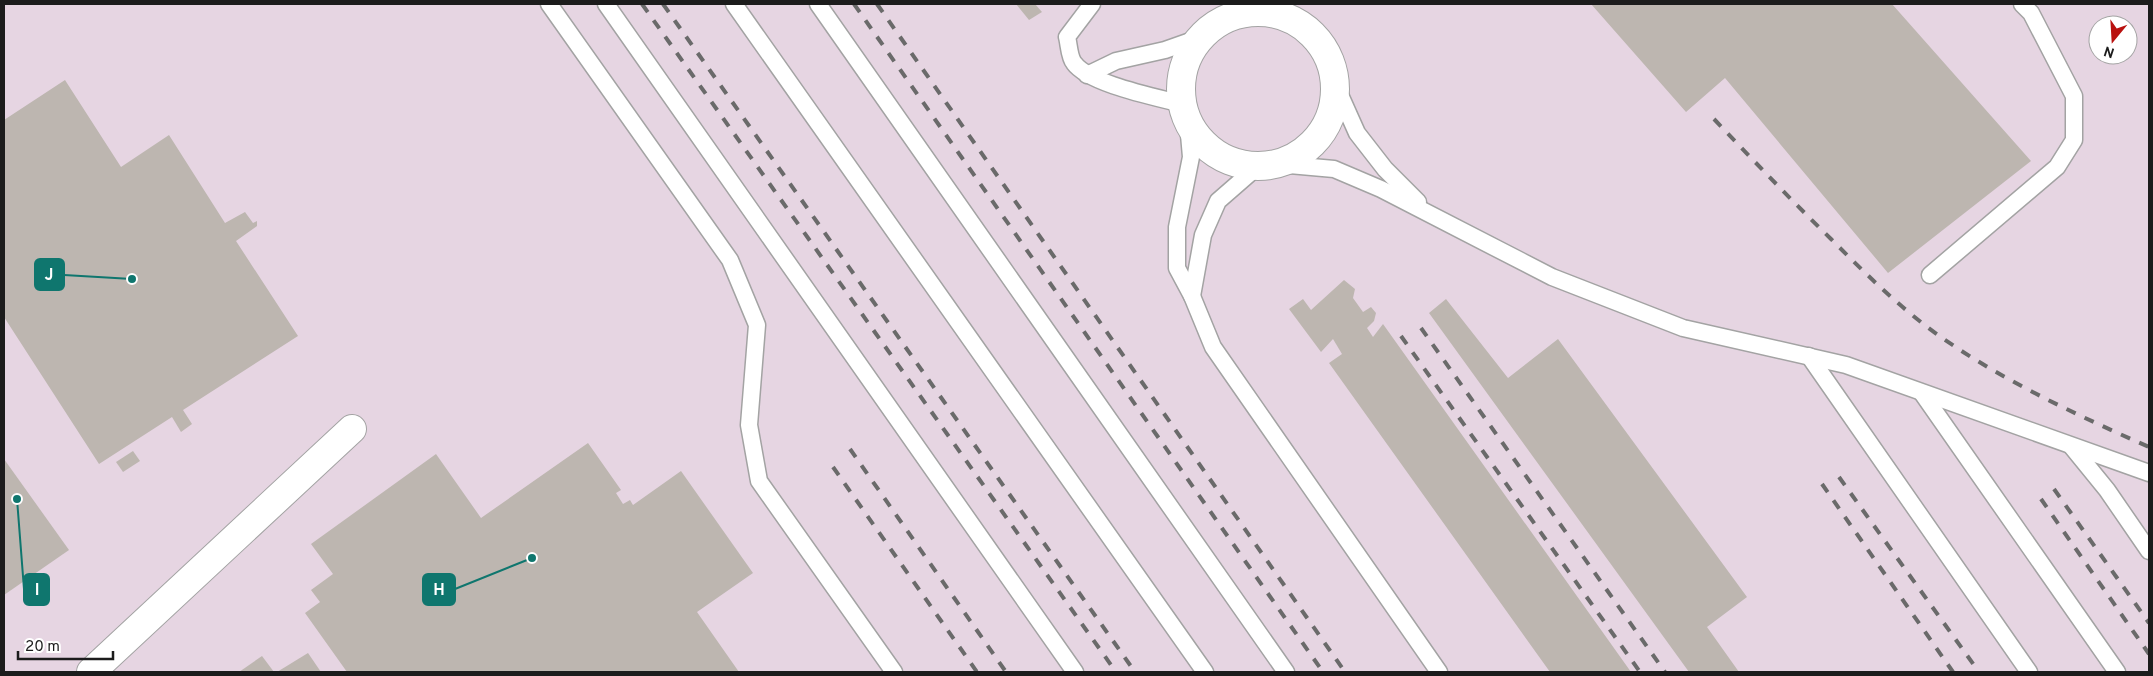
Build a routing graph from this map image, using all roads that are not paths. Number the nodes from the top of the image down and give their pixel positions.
1 (550, 4) edge
2 (606, 4) edge
3 (734, 4) edge
4 (818, 4) edge
5 (1092, 4) edge
6 (2022, 4) edge
7 (1283, 10) edge
8 (1212, 22) edge
9 (1087, 75) junction
10 (1336, 86) junction
11 (1185, 113) junction
12 (1268, 166) junction
13 (1428, 213) junction
14 (1930, 275) dead end
15 (1192, 296) junction
16 (1808, 356) junction
17 (1922, 393) junction
18 (352, 429) dead end
19 (2072, 447) junction
20 (2149, 473) edge
21 (2149, 551) edge
22 (91, 672) edge
23 (894, 672) edge
24 (1075, 672) edge
25 (1205, 672) edge
26 (1286, 672) edge
27 (1439, 672) edge
28 (2029, 672) edge
29 (2117, 672) edge

1 - 23 lane
2 - 24 lane
3 - 25 lane
4 - 26 lane
5 - 9 lane
6 - 14 lane
7 - 8 street
7 - 10 street
8 - 9 lane
8 - 11 street
9 - 11 lane
10 - 12 street
10 - 13 lane
11 - 12 street
11 - 15 lane
12 - 13 lane
12 - 15 lane
13 - 16 lane
15 - 27 lane
16 - 17 lane
16 - 28 lane
17 - 19 lane
17 - 29 lane
18 - 22 street
19 - 20 lane
19 - 21 lane

